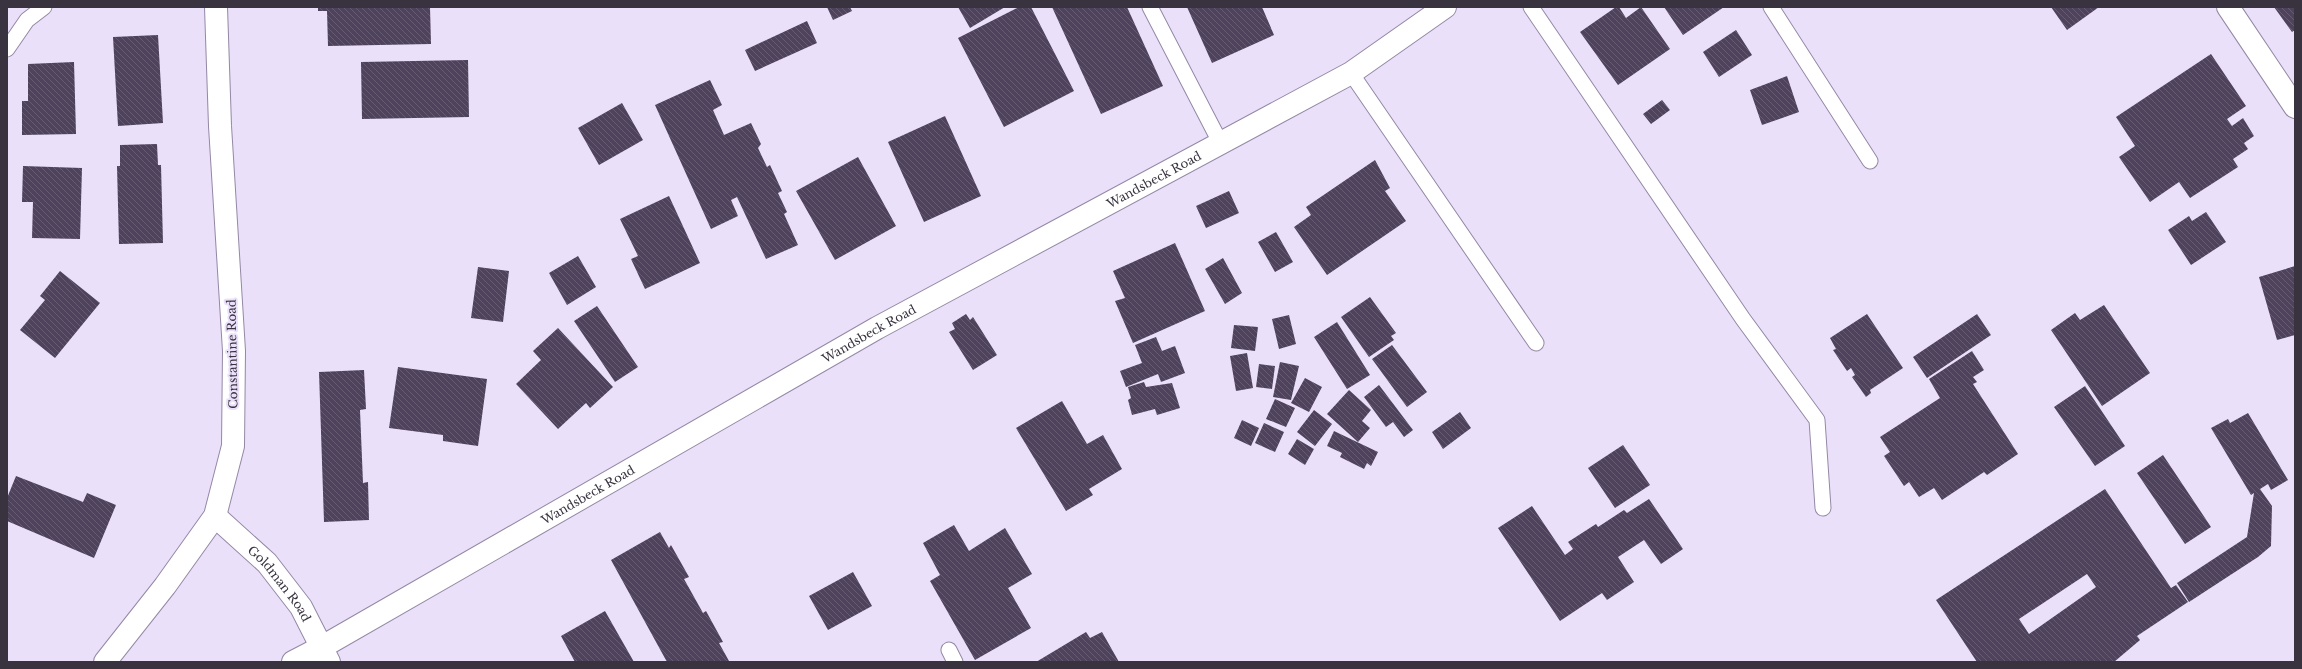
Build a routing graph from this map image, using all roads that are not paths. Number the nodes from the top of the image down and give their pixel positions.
1 (44, 7) edge
2 (216, 7) edge
3 (1150, 7) edge
4 (1444, 7) edge
5 (1531, 7) edge
6 (1771, 7) edge
7 (2228, 7) edge
8 (7, 49) edge
9 (1351, 73) junction
10 (2295, 107) edge
11 (1221, 144) junction
12 (1870, 161) dead end
13 (1536, 343) dead end
14 (1823, 508) dead end
15 (215, 516) junction
16 (326, 655) edge
17 (105, 662) edge
18 (293, 662) edge

1 - 8 lane
2 - 15 street, Constantine Road
3 - 11 lane
4 - 9 street, Wandsbeck Road
5 - 14 lane
6 - 12 lane
7 - 10 street
9 - 11 street, Wandsbeck Road
9 - 13 lane
11 - 16 street, Wandsbeck Road
15 - 16 street, Goldman Road
15 - 17 street, Constantine Road
16 - 18 street, Wandsbeck Road

